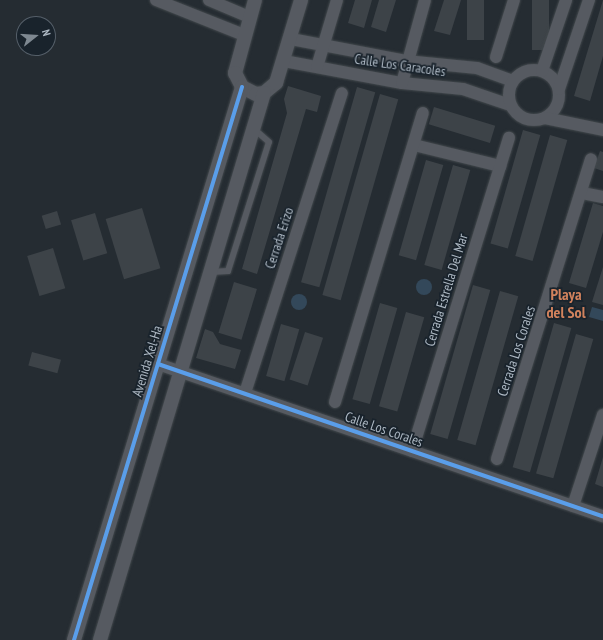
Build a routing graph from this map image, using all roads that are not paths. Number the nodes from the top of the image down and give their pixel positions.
1 (156, 0) edge
2 (209, 0) edge
3 (255, 0) edge
4 (301, 0) edge
5 (337, 0) edge
6 (425, 0) edge
7 (514, 0) edge
8 (566, 0) edge
9 (588, 0) edge
10 (169, 2) edge
11 (249, 17) junction
12 (244, 35) junction
13 (291, 39) junction
14 (323, 46) junction
15 (496, 57) dead end
16 (284, 61) junction
17 (406, 61) junction
18 (317, 67) junction
19 (542, 71) junction
20 (512, 81) junction
21 (402, 83) junction
22 (242, 88) junction
23 (558, 90) junction
24 (264, 93) junction
25 (342, 93) dead end
26 (510, 105) junction
27 (423, 113) dead end
28 (545, 118) junction
29 (253, 128) junction
30 (603, 130) edge
31 (509, 138) dead end
32 (414, 145) junction
33 (591, 159) dead end
34 (500, 166) junction
35 (210, 193) junction
36 (582, 193) junction
37 (603, 197) edge
38 (232, 199) junction
39 (211, 272) junction
40 (158, 364) junction
41 (181, 371) junction
42 (245, 393) junction
43 (336, 402) dead end
44 (603, 415) edge
45 (412, 451) junction
46 (497, 460) dead end
47 (573, 506) junction
48 (603, 516) edge
49 (74, 640) edge
50 (100, 640) edge

1 - 10 street
2 - 11 street
3 - 11 street
4 - 13 street
5 - 14 street
6 - 17 street
7 - 15 street
8 - 19 street
9 - 23 street
10 - 12 street
11 - 12 street
12 - 22 street
13 - 14 street, Calle Los Caracoles
13 - 16 street
14 - 17 street, Calle Los Caracoles
14 - 18 street
16 - 18 street, Calle Los Caracoles
16 - 24 street
17 - 20 street, Calle Los Caracoles
17 - 21 street
18 - 21 street, Calle Los Caracoles
19 - 20 street
19 - 23 street
20 - 26 street
21 - 26 street, Calle Los Caracoles
22 - 24 street
22 - 35 street, Avenida Xel-Ha
23 - 28 street
24 - 29 street
25 - 42 street, Cerrada Erizo
26 - 28 street
27 - 32 street
28 - 30 street
29 - 38 street
29 - 39 lane
31 - 34 street, Cerrada Estrella Del Mar
32 - 34 street
32 - 43 street
33 - 36 street, Cerrada Los Corales
34 - 45 street, Cerrada Estrella Del Mar
35 - 38 street
35 - 40 street, Avenida Xel-Ha
36 - 37 street
36 - 46 street, Cerrada Los Corales
38 - 39 street
39 - 41 street
40 - 41 street, Calle Los Corales
40 - 49 street, Avenida Xel-Ha
41 - 42 street, Calle Los Corales
41 - 50 street
42 - 45 street, Calle Los Corales
44 - 47 street
45 - 47 street, Calle Los Corales
47 - 48 street, Calle Los Corales

